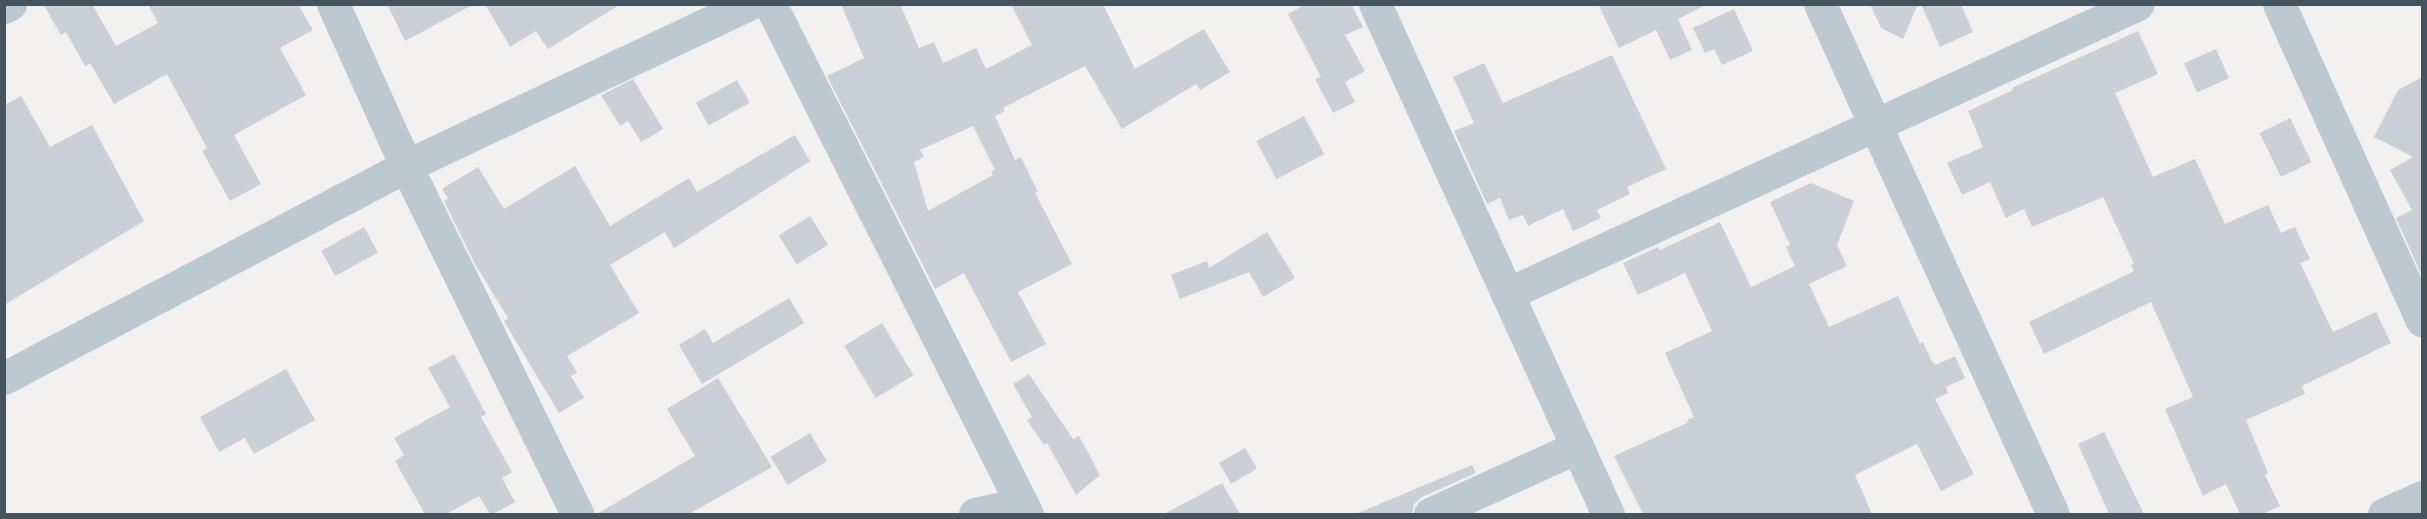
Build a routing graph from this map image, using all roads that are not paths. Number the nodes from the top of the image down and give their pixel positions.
1 (10, 4) edge
2 (333, 4) edge
3 (749, 4) edge
4 (770, 4) edge
5 (1375, 4) edge
6 (1820, 4) edge
7 (2138, 4) edge
8 (2279, 4) edge
9 (4, 7) edge
10 (1875, 125) junction
11 (406, 166) junction
12 (1507, 294) junction
13 (2422, 320) edge
14 (4, 378) edge
15 (1577, 447) junction
16 (2422, 497) edge
17 (1024, 509) edge
18 (577, 514) edge
19 (975, 514) edge
20 (1430, 514) edge
21 (1608, 514) edge
22 (2053, 514) edge
23 (2384, 514) edge

1 - 9 street
2 - 11 street
3 - 11 street
4 - 17 street
5 - 12 street
6 - 10 street
7 - 10 street
8 - 13 street
10 - 12 street
10 - 22 street
11 - 14 street
11 - 18 street
12 - 15 street
15 - 20 street
15 - 21 street
16 - 23 street
17 - 19 street

